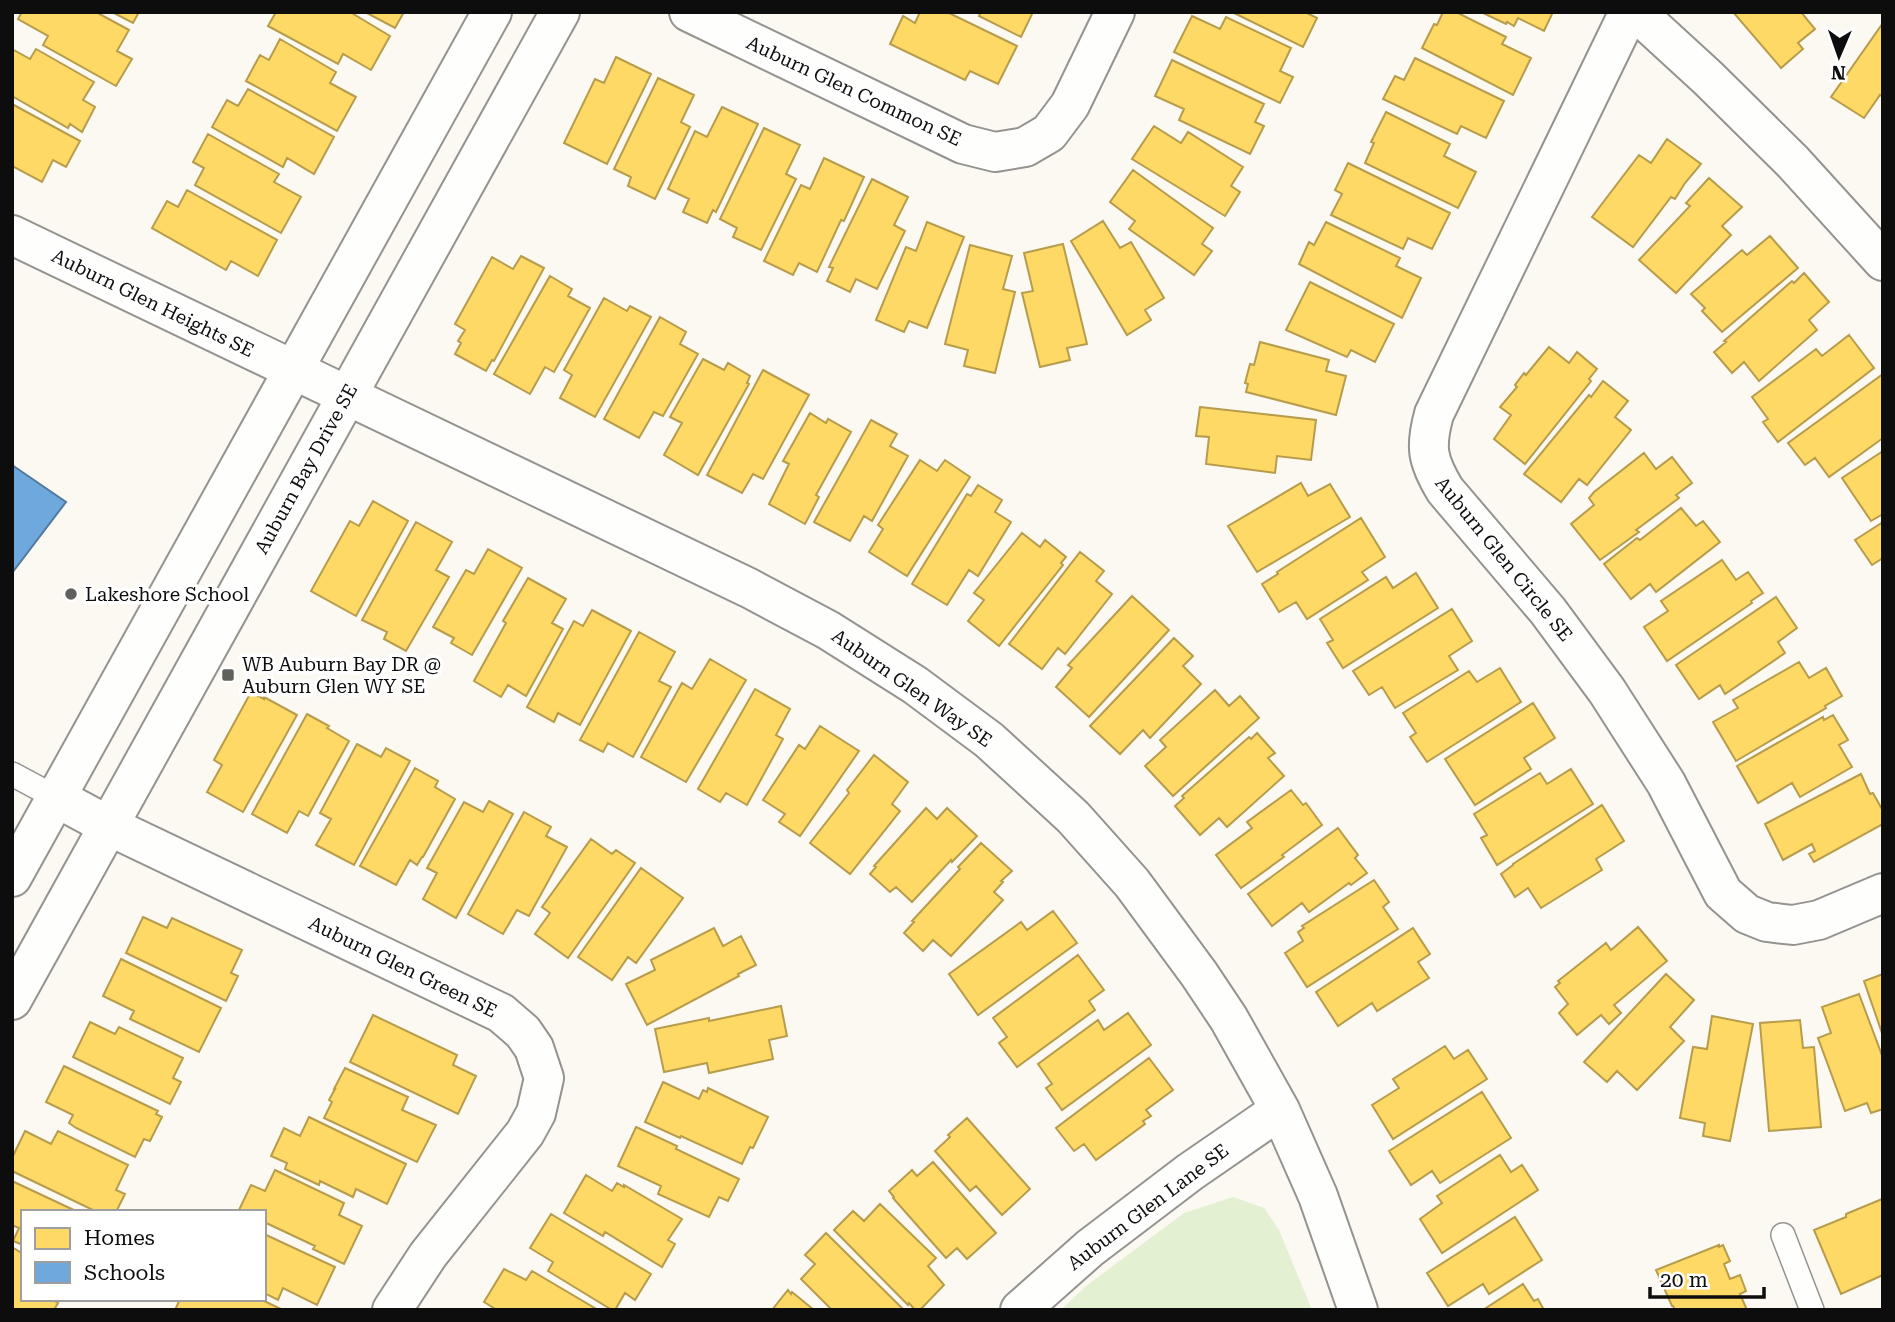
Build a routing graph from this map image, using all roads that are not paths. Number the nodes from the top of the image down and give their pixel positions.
1 (492, 12) edge
2 (560, 12) edge
3 (689, 12) edge
4 (1115, 12) edge
5 (1629, 12) edge
6 (1636, 12) edge
7 (12, 236) edge
8 (1883, 261) edge
9 (293, 370) junction
10 (347, 395) junction
11 (12, 774) edge
12 (57, 798) junction
13 (109, 826) junction
14 (12, 877) edge
15 (1883, 893) edge
16 (12, 1000) edge
17 (1280, 1110) junction
18 (1783, 1235) dead end
19 (392, 1310) edge
20 (1020, 1310) edge
21 (1358, 1310) edge
22 (1812, 1310) edge

1 - 9 street
2 - 10 street, Auburn Bay Drive SE
3 - 4 street, Auburn Glen Common SE
5 - 15 street, Auburn Glen Circle SE
6 - 8 street
7 - 9 street, Auburn Glen Heights SE
9 - 10 street, Auburn Glen Way SE
9 - 12 street
10 - 13 street, Auburn Bay Drive SE
10 - 17 street, Auburn Glen Way SE
11 - 12 lane
12 - 13 street, Auburn Glen Green SE
12 - 14 street
13 - 16 street, Auburn Bay Drive SE
13 - 19 street, Auburn Glen Green SE
17 - 20 street, Auburn Glen Lane SE
17 - 21 street, Auburn Glen Way SE
18 - 22 lane

